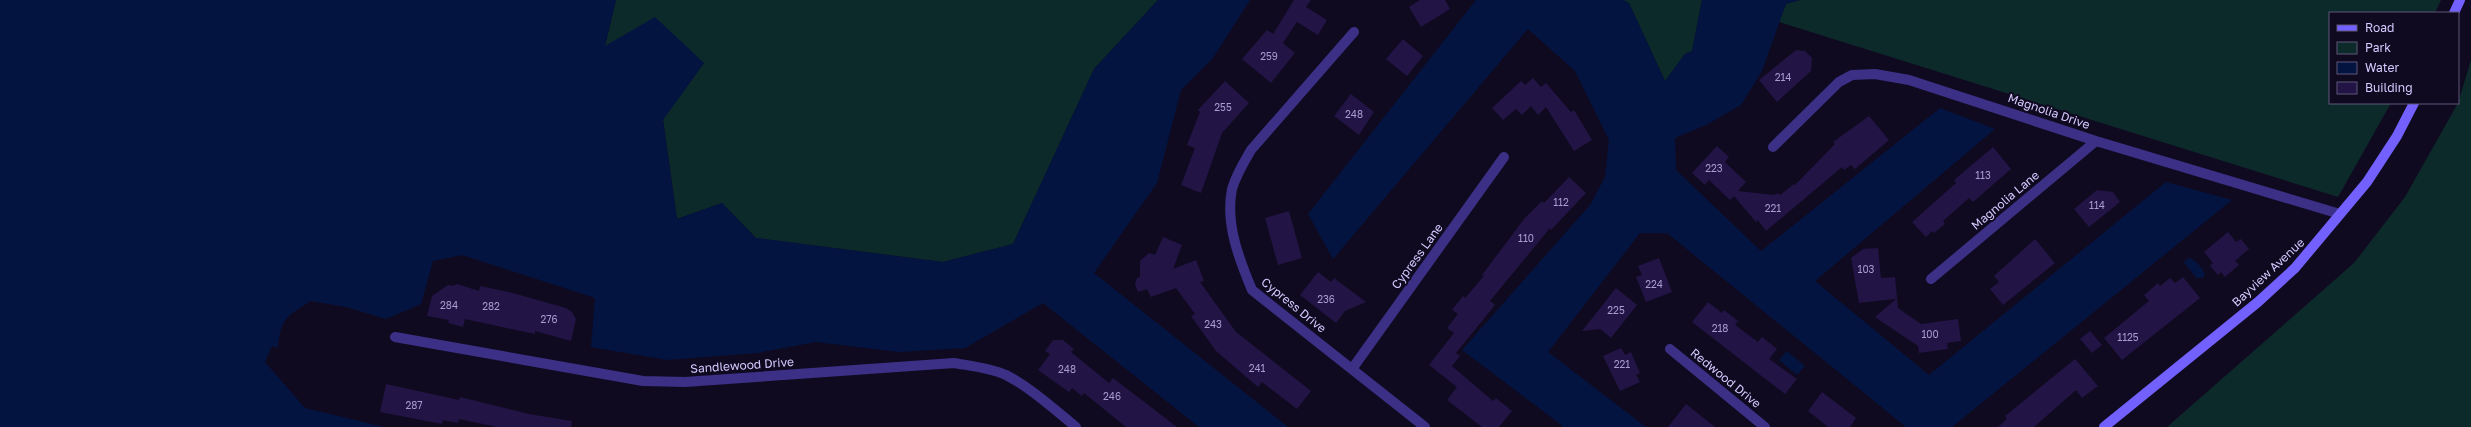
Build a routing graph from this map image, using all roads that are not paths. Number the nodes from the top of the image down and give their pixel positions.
1 (2460, 0) edge
2 (2454, 12) edge
3 (1354, 32) dead end
4 (2413, 104) edge
5 (2096, 141) junction
6 (1773, 147) dead end
7 (1504, 158) dead end
8 (2340, 214) junction
9 (1931, 278) dead end
10 (394, 337) dead end
11 (1670, 349) dead end
12 (1352, 369) junction
13 (1076, 427) edge
14 (1424, 427) edge
15 (1765, 427) edge
16 (2104, 427) edge

1 - 2 main road
3 - 12 street, Cypress Drive
4 - 8 main road, Bayview Avenue
5 - 6 street, Magnolia Drive
5 - 8 street, Magnolia Drive
5 - 9 street, Magnolia Lane
7 - 12 street, Cypress Lane
8 - 16 main road, Bayview Avenue
10 - 13 street, Sandlewood Drive
11 - 15 street, Redwood Drive
12 - 14 street, Cypress Drive

